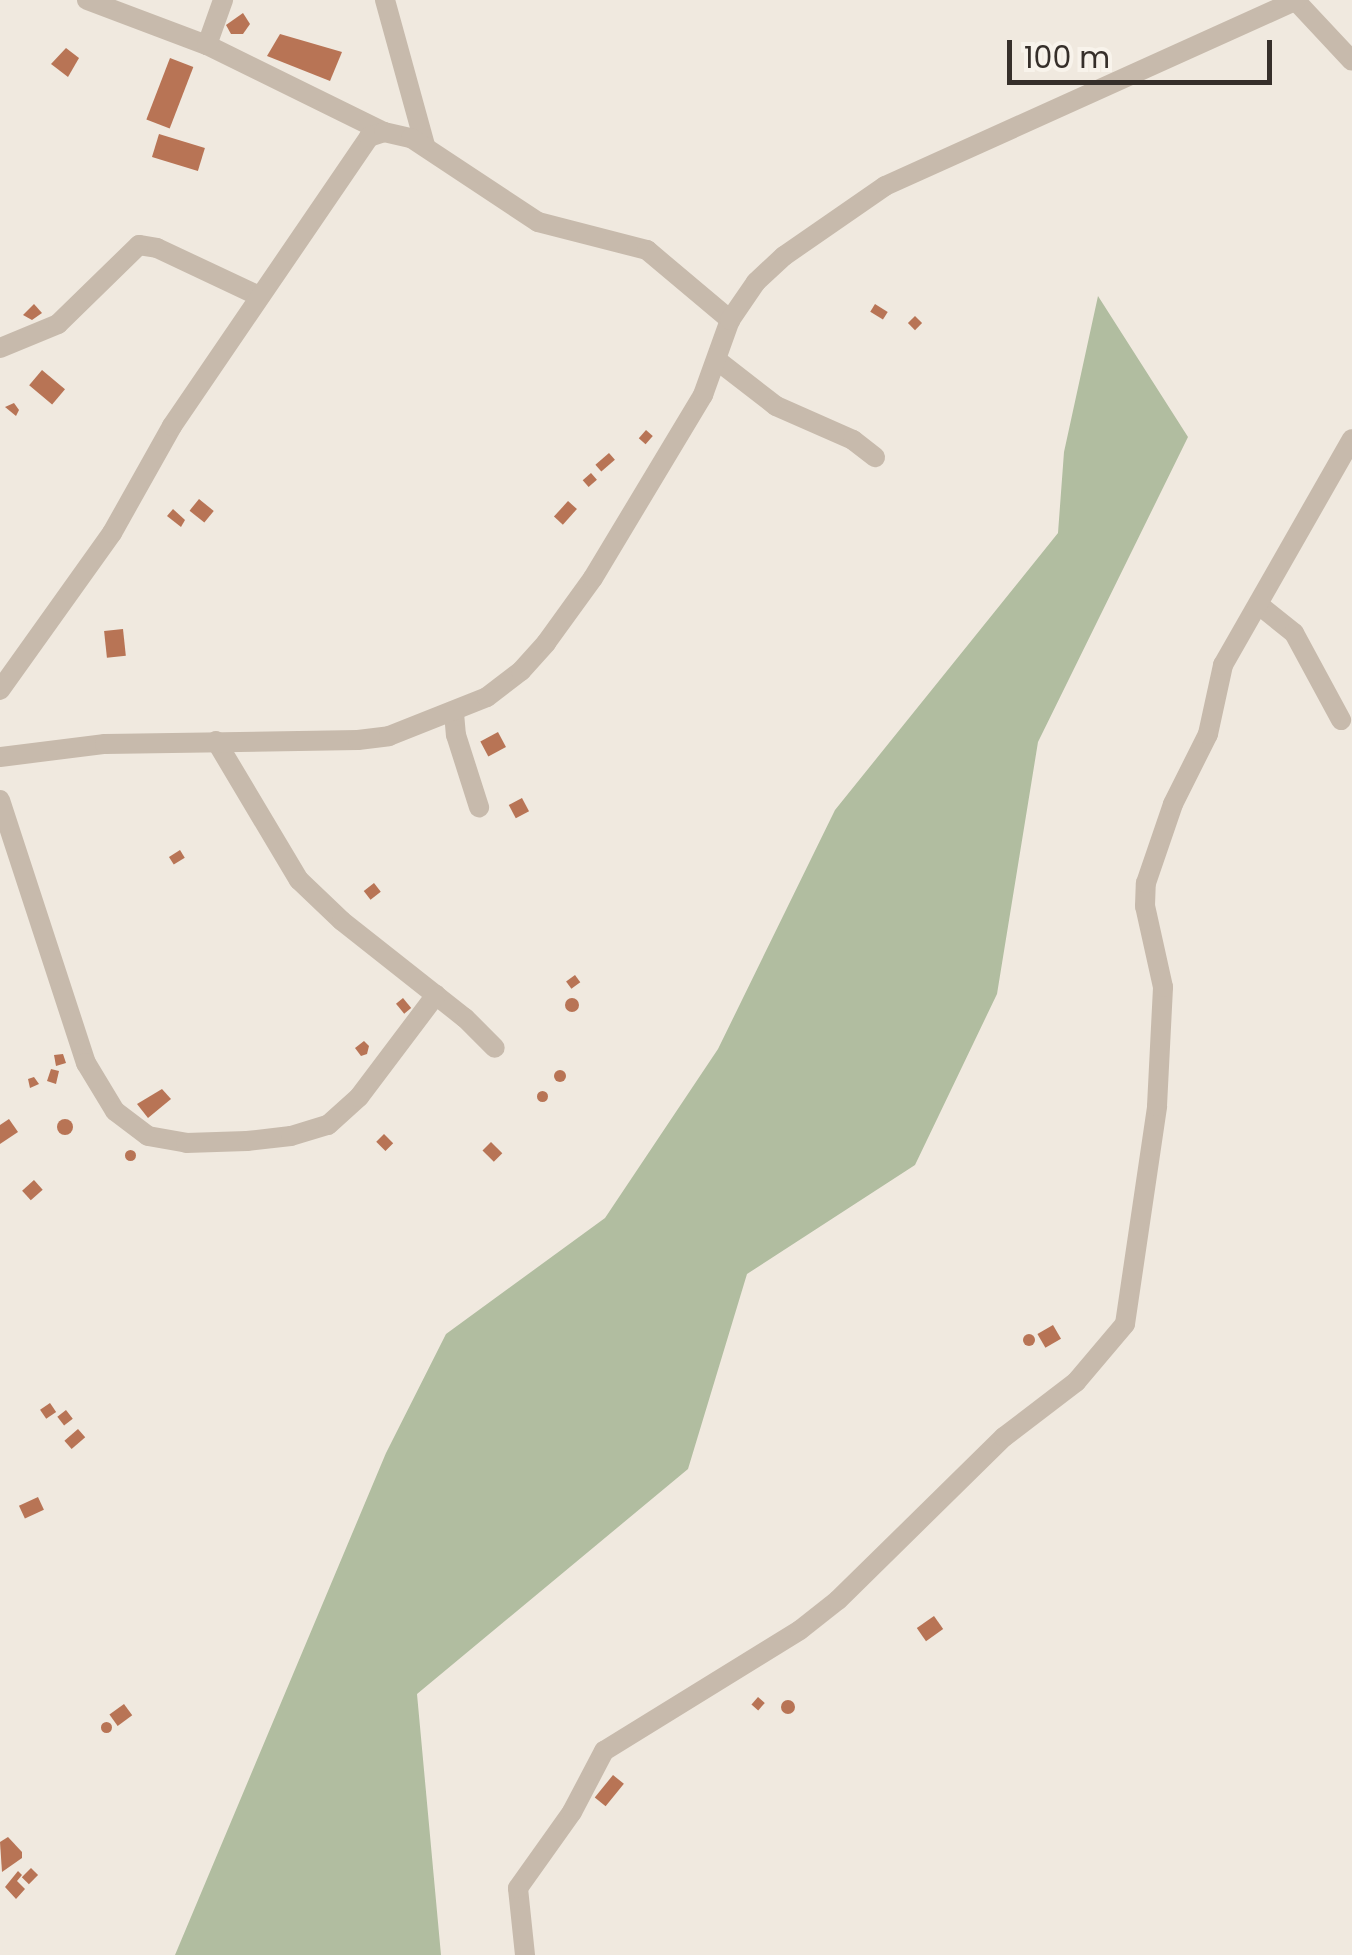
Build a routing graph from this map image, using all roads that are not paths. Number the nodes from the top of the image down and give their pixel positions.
1 (87, 0) edge
2 (223, 0) edge
3 (385, 0) edge
4 (1295, 0) edge
5 (207, 45) junction
6 (1352, 61) edge
7 (384, 132) junction
8 (426, 145) junction
9 (259, 296) junction
10 (730, 320) junction
11 (0, 348) edge
12 (718, 361) junction
13 (1352, 439) edge
14 (875, 456) dead end
15 (1259, 605) junction
16 (0, 690) edge
17 (454, 713) junction
18 (1341, 720) dead end
19 (216, 741) junction
20 (0, 757) edge
21 (0, 800) edge
22 (479, 807) dead end
23 (436, 995) junction
24 (495, 1048) dead end
25 (525, 1955) edge

1 - 5 street
2 - 5 street
3 - 8 street
4 - 6 street
4 - 10 street
5 - 7 street
7 - 8 street
7 - 9 street
8 - 10 street
9 - 11 street
9 - 16 street
10 - 12 street
12 - 14 street
12 - 17 street
13 - 15 street
15 - 18 street
15 - 25 street
17 - 19 street
17 - 22 street
19 - 20 street
19 - 23 street
21 - 23 street
23 - 24 street

